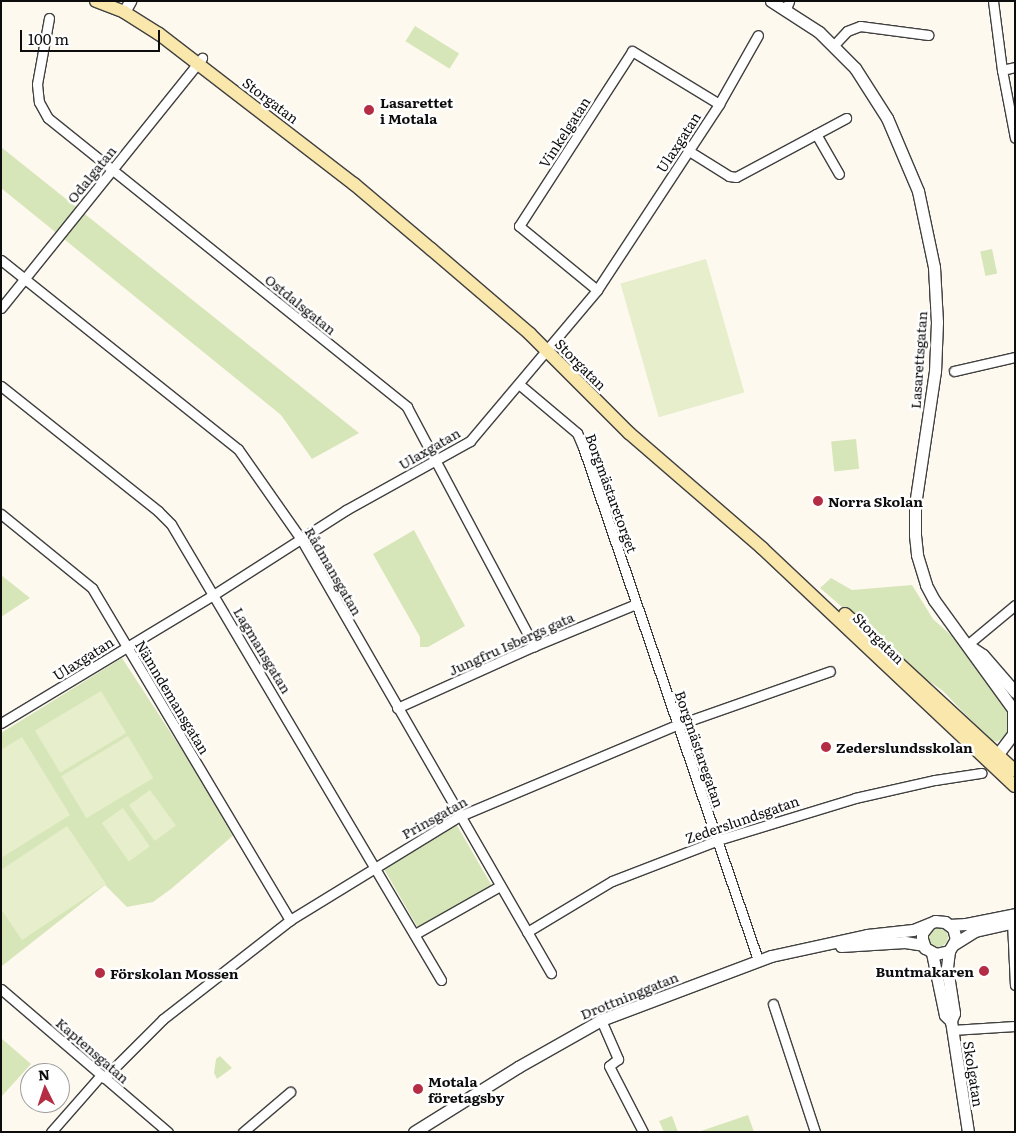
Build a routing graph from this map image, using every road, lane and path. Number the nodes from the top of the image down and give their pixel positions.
1 (96, 1) edge
2 (772, 1) edge
3 (993, 1) edge
4 (126, 5) edge
5 (787, 5) edge
6 (49, 18) dead end
7 (758, 35) dead end
8 (928, 35) dead end
9 (834, 46) junction
10 (200, 61) junction
11 (1015, 67) edge
12 (1002, 70) junction
13 (719, 104) junction
14 (846, 118) dead end
15 (816, 134) junction
16 (1015, 138) edge
17 (689, 151) junction
18 (112, 170) junction
19 (839, 174) dead end
20 (1, 260) edge
21 (25, 278) junction
22 (597, 290) junction
23 (1, 308) edge
24 (549, 348) junction
25 (1015, 357) edge
26 (954, 371) dead end
27 (520, 385) junction
28 (1, 386) edge
29 (437, 461) junction
30 (1, 514) edge
31 (301, 539) junction
32 (213, 595) junction
33 (636, 604) junction
34 (1013, 610) edge
35 (967, 645) junction
36 (534, 646) junction
37 (127, 647) junction
38 (830, 671) dead end
39 (1015, 692) edge
40 (397, 708) junction
41 (1, 724) edge
42 (677, 725) junction
43 (990, 764) junction
44 (1010, 767) edge
45 (1015, 786) edge
46 (460, 816) junction
47 (718, 840) junction
48 (375, 866) junction
49 (500, 886) junction
50 (1014, 919) edge
51 (290, 920) junction
52 (929, 924) junction
53 (950, 925) junction
54 (527, 932) junction
55 (415, 934) junction
56 (923, 944) junction
57 (816, 947) junction
58 (952, 947) junction
59 (932, 953) junction
60 (758, 960) junction
61 (551, 973) dead end
62 (441, 980) dead end
63 (1015, 985) edge
64 (1, 989) edge
65 (773, 1004) dead end
66 (600, 1020) junction
67 (952, 1025) junction
68 (1015, 1026) edge
69 (103, 1077) junction
70 (290, 1092) dead end
71 (51, 1132) edge
72 (168, 1132) edge
73 (243, 1132) edge
74 (414, 1132) edge
75 (643, 1132) edge
76 (815, 1132) edge
77 (968, 1132) edge

1 - 4 main road, Storgatan
2 - 5 street, Lasarettsgatan
3 - 12 street
4 - 10 main road, Storgatan
5 - 9 street, Lasarettsgatan
6 - 18 street, Ostdalsgatan
7 - 13 street, Ulaxgatan
8 - 9 street
9 - 35 street, Lasarettsgatan
10 - 18 street, Odalgatan
10 - 24 main road, Storgatan
11 - 12 street
12 - 16 street
13 - 17 street, Ulaxgatan
13 - 22 street, Vinkelgatan
14 - 15 street
15 - 17 street
15 - 19 street
17 - 22 street, Ulaxgatan
18 - 21 street, Odalgatan
18 - 29 street, Ostdalsgatan
20 - 21 street, Rådmansgatan
21 - 23 street, Odalgatan
21 - 31 street, Rådmansgatan
22 - 24 street, Ulaxgatan
24 - 27 street, Ulaxgatan
24 - 43 main road, Storgatan
25 - 26 street
27 - 29 street, Ulaxgatan
27 - 33 street, Borgmästaretorget
28 - 32 street, Lagmansgatan
29 - 31 street, Ulaxgatan
29 - 36 street, Ostdalsgatan
30 - 37 street, Nämndemansgatan
31 - 32 street, Ulaxgatan
31 - 40 street, Rådmansgatan
32 - 37 street, Ulaxgatan
32 - 48 street, Lagmansgatan
33 - 36 street, Jungfru Isbergs gata
33 - 42 street, Borgmästaregatan
34 - 35 street
35 - 39 street, Lasarettsgatan
35 - 43 street, Lasarettsgatan
36 - 40 street, Jungfru Isbergs gata
37 - 41 street, Ulaxgatan
37 - 51 street, Nämndemansgatan
38 - 42 street, Prinsgatan
40 - 46 street, Rådmansgatan
42 - 46 street, Prinsgatan
42 - 47 street, Borgmästaregatan
43 - 44 main road, Storgatan
43 - 47 street, Zederslundsgatan
44 - 45 main road, Storgatan
46 - 48 street, Prinsgatan
46 - 49 street, Rådmansgatan
47 - 54 street, Zederslundsgatan
47 - 60 street, Borgmästaregatan
48 - 51 street, Prinsgatan
48 - 55 street, Lagmansgatan
49 - 54 street, Rådmansgatan
49 - 55 street
50 - 53 street
50 - 58 street
50 - 63 street
51 - 69 street, Prinsgatan
52 - 53 street
52 - 56 street
52 - 57 street, Drottninggatan
53 - 58 street
54 - 61 street, Rådmansgatan
55 - 62 street, Lagmansgatan
56 - 57 street, Drottninggatan
56 - 59 street
57 - 60 street, Drottninggatan
58 - 59 street
58 - 67 street, Skolgatan
59 - 67 street, Skolgatan
60 - 66 street, Drottninggatan
64 - 69 street, Kaptensgatan
65 - 76 street
66 - 74 street, Drottninggatan
66 - 75 street
67 - 68 street
67 - 77 street, Skolgatan
69 - 71 street, Prinsgatan
69 - 72 street, Kaptensgatan
70 - 73 street

